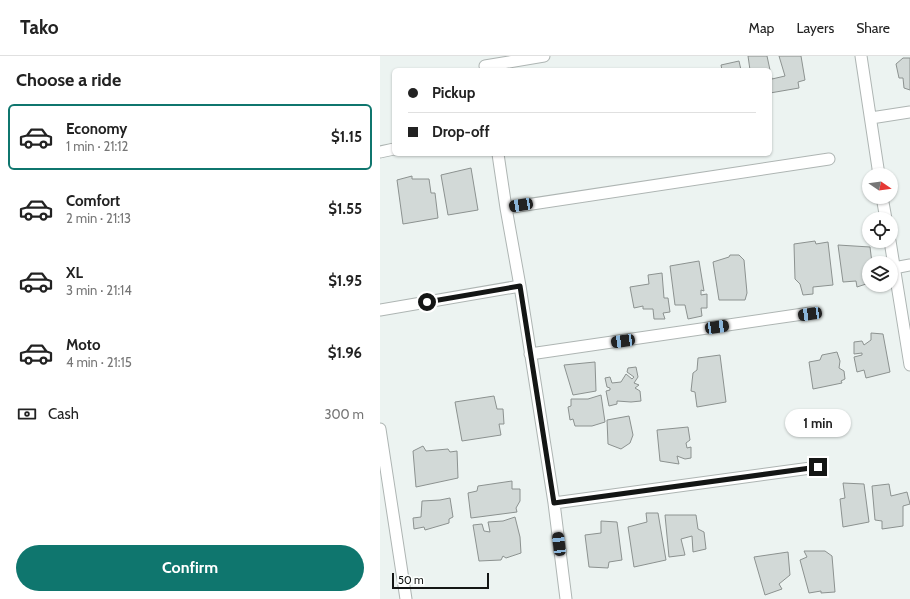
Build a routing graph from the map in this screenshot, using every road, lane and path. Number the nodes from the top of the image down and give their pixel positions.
1 (544, 56) edge
2 (861, 56) edge
3 (485, 64) edge
4 (910, 112) edge
5 (871, 118) junction
6 (392, 149) edge
7 (380, 152) edge
8 (498, 156) edge
9 (829, 159) dead end
10 (878, 168) edge
11 (506, 208) junction
12 (910, 265) edge
13 (898, 267) edge
14 (520, 286) junction
15 (898, 292) edge
16 (380, 310) edge
17 (810, 314) dead end
18 (530, 354) junction
19 (910, 365) edge
20 (380, 429) edge
21 (818, 467) dead end
22 (554, 503) junction
23 (406, 599) edge
24 (566, 599) edge

1 - 3 street
2 - 5 street
4 - 5 street
5 - 10 street
6 - 7 street
8 - 11 street
9 - 11 street
11 - 14 street
12 - 13 street
14 - 16 street
14 - 18 street
15 - 19 street
17 - 18 street
18 - 22 street
20 - 23 street
21 - 22 street
22 - 24 street

